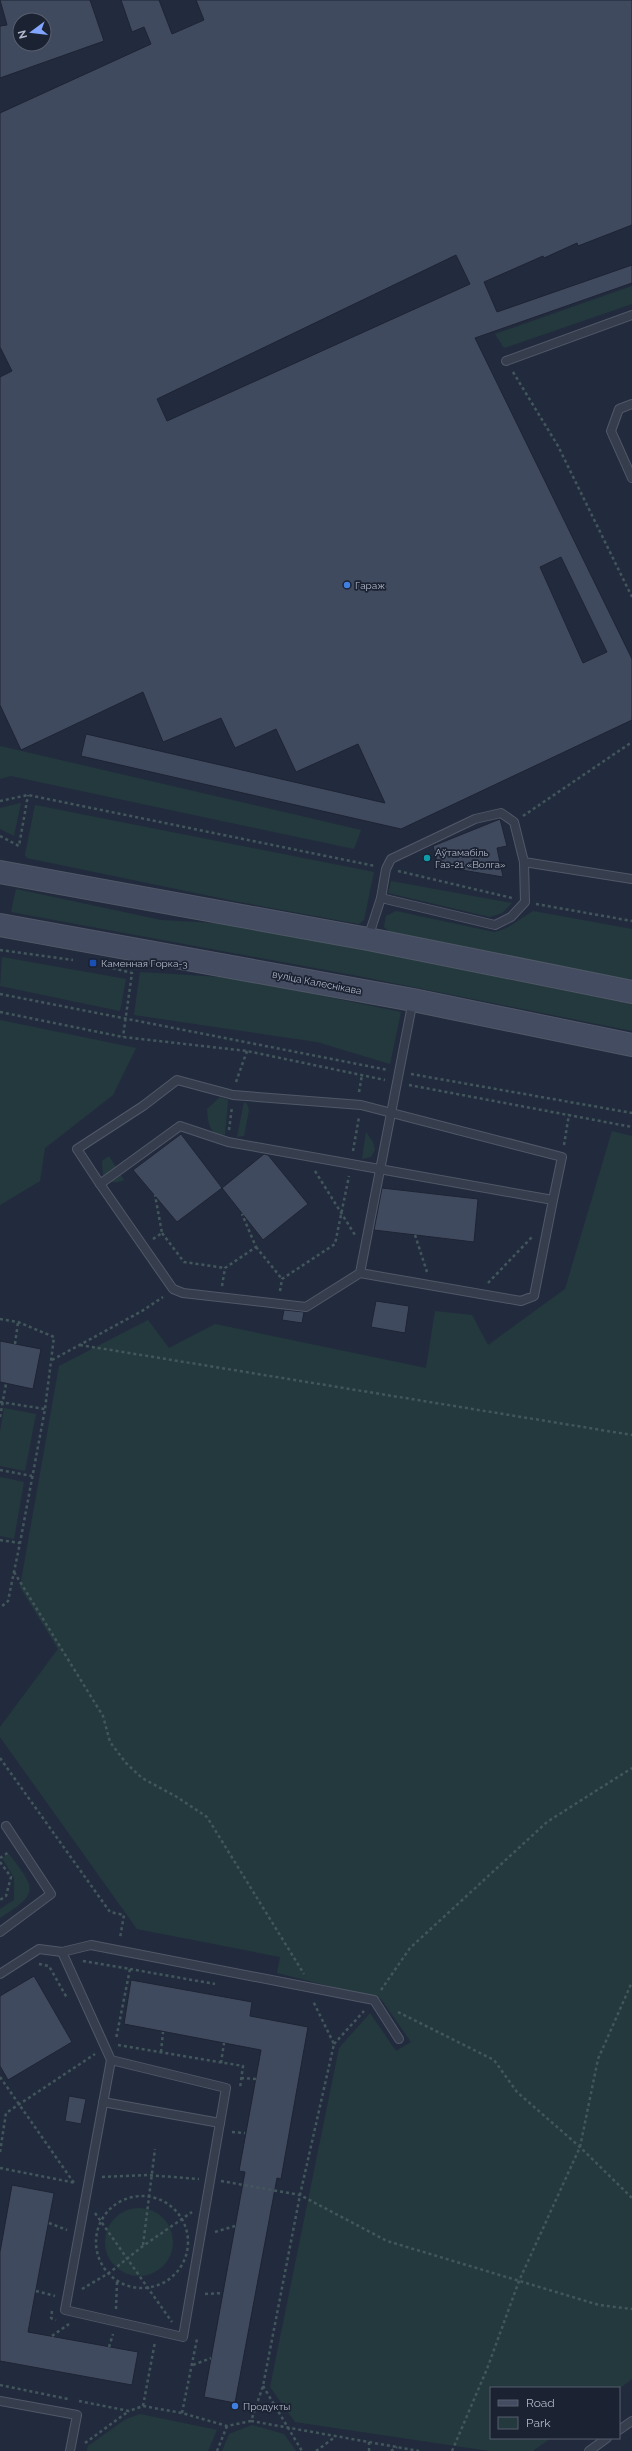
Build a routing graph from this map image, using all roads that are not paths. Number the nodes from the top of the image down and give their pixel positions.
1 (632, 315) edge
2 (506, 361) road end
3 (632, 404) edge
4 (632, 478) edge
5 (524, 862) junction
6 (0, 872) edge
7 (632, 879) edge
8 (381, 898) junction
9 (0, 924) edge
10 (368, 939) junction
11 (632, 992) edge
12 (413, 1000) junction
13 (632, 1045) edge
14 (391, 1113) junction
15 (380, 1169) junction
16 (100, 1184) junction
17 (553, 1200) junction
18 (360, 1273) junction
19 (6, 1826) dead end
20 (0, 1932) edge
21 (62, 1952) junction
22 (0, 1974) edge
23 (399, 2039) dead end
24 (111, 2060) junction
25 (103, 2102) junction
26 (220, 2123) junction
27 (0, 2401) edge
28 (632, 2421) edge
29 (620, 2429) edge
30 (606, 2439) edge
31 (70, 2451) edge
32 (589, 2451) edge

1 - 2 lane
3 - 4 lane
5 - 7 lane
5 - 8 lane
5 - 8 lane
6 - 10 main road
8 - 10 lane
9 - 12 main road, вуліца Калеснікава
10 - 11 main road
12 - 13 main road, вуліца Калеснікава
12 - 14 lane
14 - 15 lane
14 - 16 lane
14 - 17 lane
15 - 16 lane
15 - 17 lane
15 - 18 lane
16 - 18 lane
17 - 18 lane
19 - 20 lane
21 - 22 lane
21 - 23 lane
21 - 24 lane
24 - 25 lane
24 - 26 lane
25 - 26 lane
25 - 26 lane
27 - 31 lane
28 - 29 lane
30 - 32 lane

